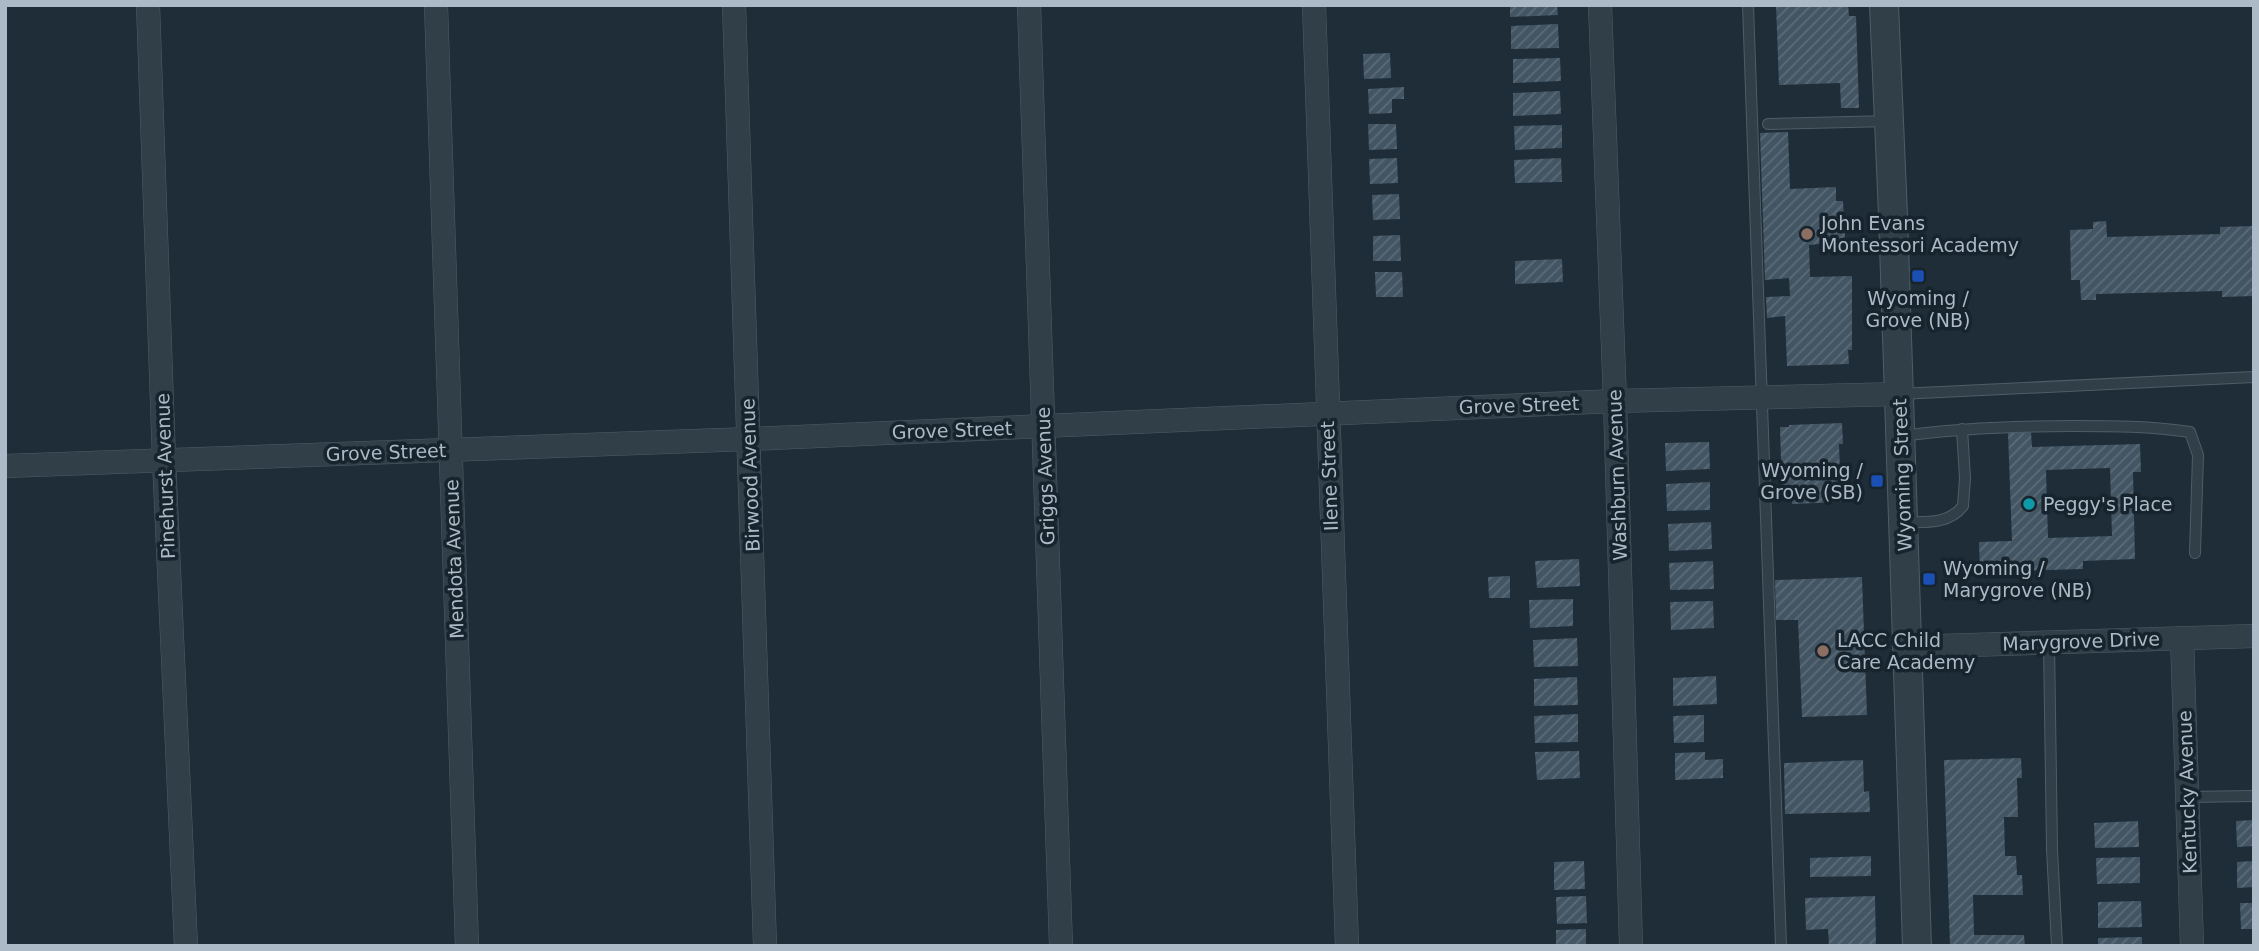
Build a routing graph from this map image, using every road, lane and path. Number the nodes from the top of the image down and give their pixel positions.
1 (148, 5) edge
2 (436, 5) edge
3 (734, 5) edge
4 (1030, 5) edge
5 (1314, 5) edge
6 (1600, 5) edge
7 (1748, 5) edge
8 (1884, 5) edge
9 (1889, 121) junction
10 (1769, 124) dead end
11 (2254, 377) edge
12 (1899, 394) junction
13 (1760, 397) junction
14 (1615, 401) junction
15 (1327, 412) junction
16 (1044, 426) junction
17 (1962, 429) junction
18 (1900, 436) junction
19 (749, 439) junction
20 (450, 450) junction
21 (164, 460) junction
22 (5, 466) edge
23 (1903, 522) junction
24 (2195, 553) dead end
25 (2254, 636) edge
26 (2182, 638) junction
27 (2049, 643) junction
28 (1907, 647) junction
29 (2254, 796) edge
30 (2187, 797) junction
31 (186, 946) edge
32 (467, 946) edge
33 (765, 946) edge
34 (1061, 946) edge
35 (1347, 946) edge
36 (1631, 946) edge
37 (1781, 946) edge
38 (1917, 946) edge
39 (2057, 946) edge
40 (2192, 946) edge

1 - 21 street, Pinehurst Avenue
2 - 20 street, Mendota Avenue
3 - 19 street, Birwood Avenue
4 - 16 street, Griggs Avenue
5 - 15 street, Ilene Street
6 - 14 street, Washburn Avenue
7 - 13 lane
8 - 9 street, Wyoming Street
9 - 10 lane
9 - 12 street, Wyoming Street
11 - 12 lane
12 - 13 street, Grove Street
12 - 18 street, Wyoming Street
13 - 14 street, Grove Street
13 - 37 lane
14 - 15 street, Grove Street
14 - 36 street, Washburn Avenue
15 - 16 street, Grove Street
15 - 35 street, Ilene Street
16 - 19 street, Grove Street
16 - 34 street, Griggs Avenue
17 - 18 lane
17 - 23 lane
17 - 24 lane
18 - 23 street, Wyoming Street
19 - 20 street, Grove Street
19 - 33 street, Birwood Avenue
20 - 21 street, Grove Street
20 - 32 street, Mendota Avenue
21 - 22 street, Grove Street
21 - 31 street, Pinehurst Avenue
23 - 28 street, Wyoming Street
25 - 26 street, Marygrove Drive
26 - 27 street, Marygrove Drive
26 - 30 street, Kentucky Avenue
27 - 28 street, Marygrove Drive
27 - 39 lane
28 - 38 street, Wyoming Street
29 - 30 lane
30 - 40 street, Kentucky Avenue

